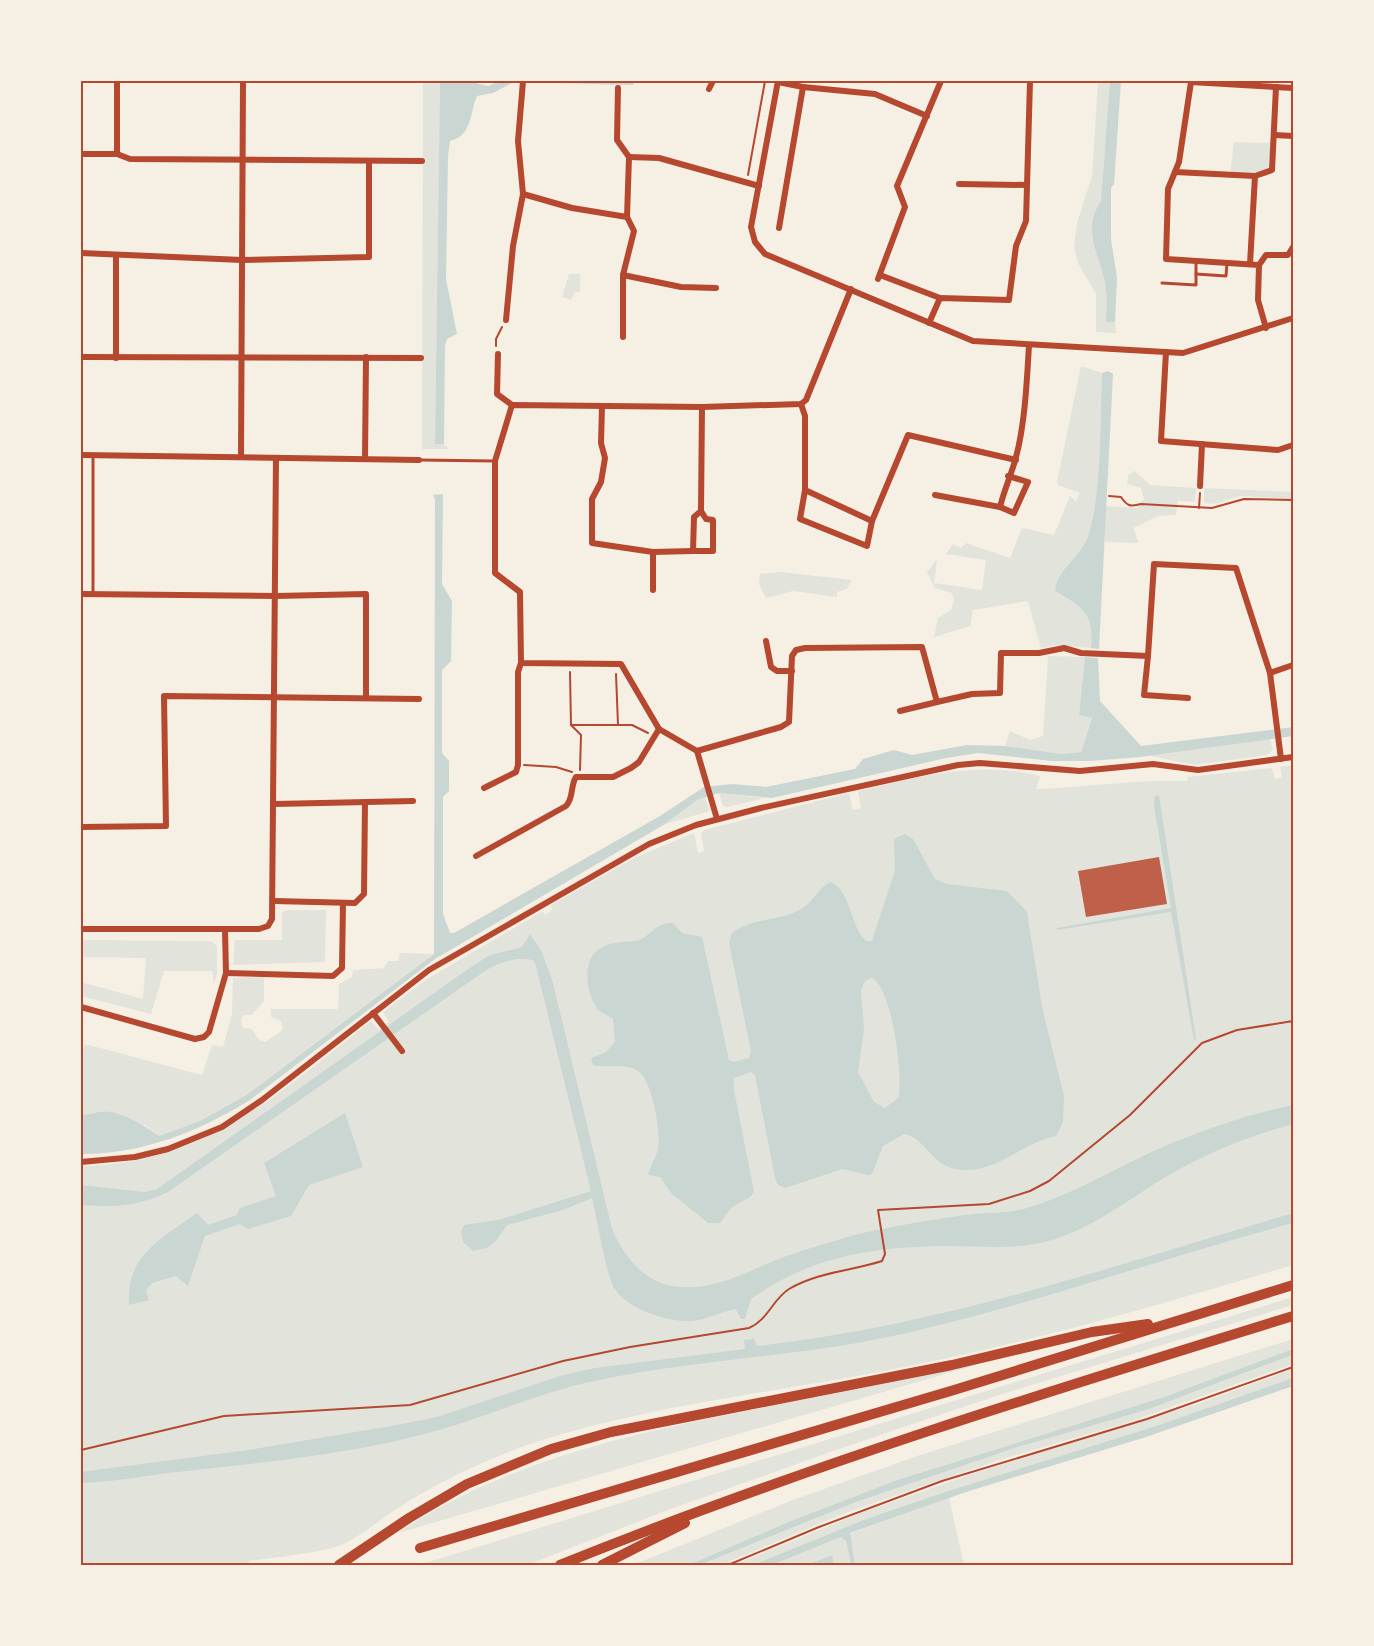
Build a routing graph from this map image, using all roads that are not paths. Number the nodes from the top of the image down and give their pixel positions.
1 (117, 81) edge
2 (243, 81) edge
3 (713, 81) edge
4 (843, 81) edge
5 (941, 81) edge
6 (1030, 81) edge
7 (778, 82) edge
8 (1223, 82) edge
9 (523, 84) edge
10 (803, 87) junction
11 (1276, 87) junction
12 (618, 88) dead end
13 (1293, 88) edge
14 (709, 89) dead end
15 (841, 89) junction
16 (927, 116) junction
17 (1274, 135) junction
18 (1293, 136) edge
19 (81, 153) edge
20 (117, 154) junction
21 (629, 157) junction
22 (243, 161) junction
23 (422, 161) dead end
24 (369, 162) junction
25 (1175, 172) junction
26 (1255, 176) junction
27 (959, 184) dead end
28 (1026, 185) junction
29 (759, 186) junction
30 (523, 194) junction
31 (627, 217) junction
32 (779, 228) dead end
33 (1293, 247) edge
34 (81, 253) edge
35 (116, 255) junction
36 (242, 260) junction
37 (1196, 261) junction
38 (1227, 263) junction
39 (1250, 264) junction
40 (1259, 265) junction
41 (1196, 274) junction
42 (623, 275) junction
43 (1162, 284) dead end
44 (716, 288) dead end
45 (851, 289) junction
46 (940, 298) junction
47 (1293, 318) edge
48 (506, 320) road end
49 (929, 323) junction
50 (1266, 327) junction
51 (623, 337) dead end
52 (1029, 345) junction
53 (1166, 351) junction
54 (498, 354) road end
55 (241, 356) junction
56 (81, 357) edge
57 (366, 357) junction
58 (117, 358) junction
59 (421, 358) dead end
60 (801, 404) junction
61 (512, 405) junction
62 (602, 406) junction
63 (702, 407) junction
64 (1202, 444) junction
65 (1293, 445) edge
66 (81, 455) edge
67 (93, 455) junction
68 (241, 457) junction
69 (276, 458) junction
70 (365, 459) junction
71 (419, 460) joint
72 (1016, 460) junction
73 (495, 461) junction
74 (1008, 476) junction
75 (1200, 486) road end
76 (805, 490) junction
77 (935, 495) dead end
78 (1000, 507) junction
79 (701, 511) junction
80 (872, 520) junction
81 (693, 551) junction
82 (653, 552) junction
83 (653, 590) dead end
84 (81, 594) edge
85 (93, 595) junction
86 (276, 596) junction
87 (766, 641) dead end
88 (1148, 656) junction
89 (521, 663) junction
90 (1293, 665) edge
91 (792, 671) junction
92 (1270, 673) junction
93 (275, 696) junction
94 (366, 698) junction
95 (1188, 698) dead end
96 (419, 699) dead end
97 (937, 702) junction
98 (900, 711) dead end
99 (660, 729) junction
100 (697, 751) junction
101 (1293, 757) edge
102 (1281, 759) junction
103 (484, 788) dead end
104 (413, 801) dead end
105 (365, 802) junction
106 (275, 804) junction
107 (717, 819) junction
108 (81, 827) edge
109 (476, 856) dead end
110 (274, 901) junction
111 (343, 903) junction
112 (81, 929) edge
113 (225, 930) junction
114 (226, 973) junction
115 (81, 1006) edge
116 (373, 1013) junction
117 (402, 1051) dead end
118 (81, 1162) edge
119 (1293, 1286) edge
120 (1293, 1316) edge
121 (1181, 1320) junction
122 (736, 1497) junction
123 (420, 1548) dead end
124 (339, 1565) edge
125 (560, 1565) edge
126 (603, 1565) edge

1 - 20 street
2 - 22 street
3 - 14 street
4 - 15 street
5 - 16 street
6 - 28 street
7 - 10 street
7 - 29 street
8 - 11 street
8 - 25 street
9 - 30 street
10 - 15 street
10 - 32 street
11 - 13 street
11 - 17 street
12 - 21 street
15 - 16 street
16 - 46 street
17 - 18 street
17 - 26 street
19 - 20 street
20 - 22 street
21 - 29 street
21 - 31 street
22 - 24 street
22 - 36 street
23 - 24 street
24 - 36 street
25 - 26 street
25 - 37 street
26 - 39 street
27 - 28 street
28 - 46 street
29 - 45 street
30 - 31 street
30 - 48 street
31 - 42 street
33 - 40 street
34 - 35 street
35 - 36 street
35 - 58 street
36 - 55 street
37 - 38 street
37 - 41 lane
38 - 39 street
38 - 41 lane
39 - 40 street
40 - 50 street
41 - 43 lane
42 - 44 street
42 - 51 street
45 - 49 street
45 - 60 street
46 - 49 street
47 - 50 street
49 - 52 street
50 - 53 street
52 - 53 street
52 - 72 street
53 - 64 street
54 - 61 street
55 - 57 street
55 - 58 street
55 - 68 street
56 - 58 street
57 - 59 street
57 - 70 street
60 - 63 street
60 - 76 street
61 - 62 street
61 - 73 street
62 - 63 street
62 - 82 street
63 - 79 street
64 - 65 street
64 - 75 street
66 - 67 street
67 - 68 street
67 - 85 lane
68 - 69 street
69 - 70 street
69 - 86 street
70 - 71 street
71 - 73 lane
72 - 74 street
72 - 80 street
73 - 89 street
74 - 78 street
74 - 78 street
76 - 80 street
76 - 80 street
77 - 78 street
79 - 81 street
79 - 81 street
81 - 82 street
82 - 83 street
84 - 85 street
85 - 86 street
86 - 93 street
86 - 94 street
87 - 91 street
88 - 92 street
88 - 95 street
88 - 97 street
89 - 99 street
89 - 103 street
90 - 92 street
91 - 97 street
91 - 100 street
92 - 102 street
93 - 94 street
93 - 106 street
93 - 108 street
94 - 96 street
97 - 98 street
99 - 100 street
99 - 109 street
100 - 107 street
101 - 102 street
102 - 107 street
104 - 105 street
105 - 106 street
105 - 111 street
106 - 110 street
107 - 116 street
110 - 111 street
110 - 113 street
111 - 114 street
112 - 113 street
113 - 114 street
114 - 115 street
116 - 117 street
116 - 118 street
119 - 121 highway
120 - 122 highway
121 - 123 highway
121 - 124 highway
122 - 125 highway
122 - 126 highway

